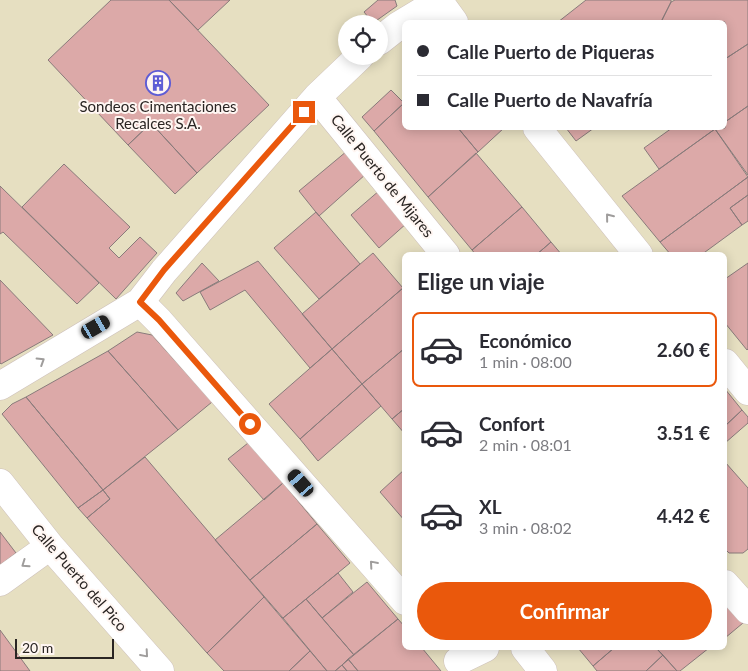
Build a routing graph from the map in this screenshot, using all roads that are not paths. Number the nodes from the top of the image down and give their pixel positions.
1 (443, 6) edge
2 (412, 20) edge
3 (402, 24) edge
4 (388, 34) edge
5 (351, 65) edge
6 (317, 97) junction
7 (539, 130) edge
8 (444, 252) edge
9 (637, 252) edge
10 (140, 302) junction
11 (727, 366) edge
12 (0, 386) edge
13 (748, 392) edge
14 (0, 483) edge
15 (50, 546) junction
16 (0, 582) edge
17 (402, 598) edge
18 (480, 650) edge
19 (527, 650) edge
20 (456, 660) edge
21 (160, 671) edge
22 (543, 671) edge

1 - 2 street
3 - 4 street
5 - 6 street
6 - 8 street, Calle Puerto de Mijares
6 - 10 street
9 -> 7 street
12 -> 10 street
17 -> 10 street
11 - 13 street
14 - 15 street, Calle Puerto del Pico
15 -> 16 street
15 -> 21 street, Calle Puerto del Pico
18 - 20 street
19 - 22 street

